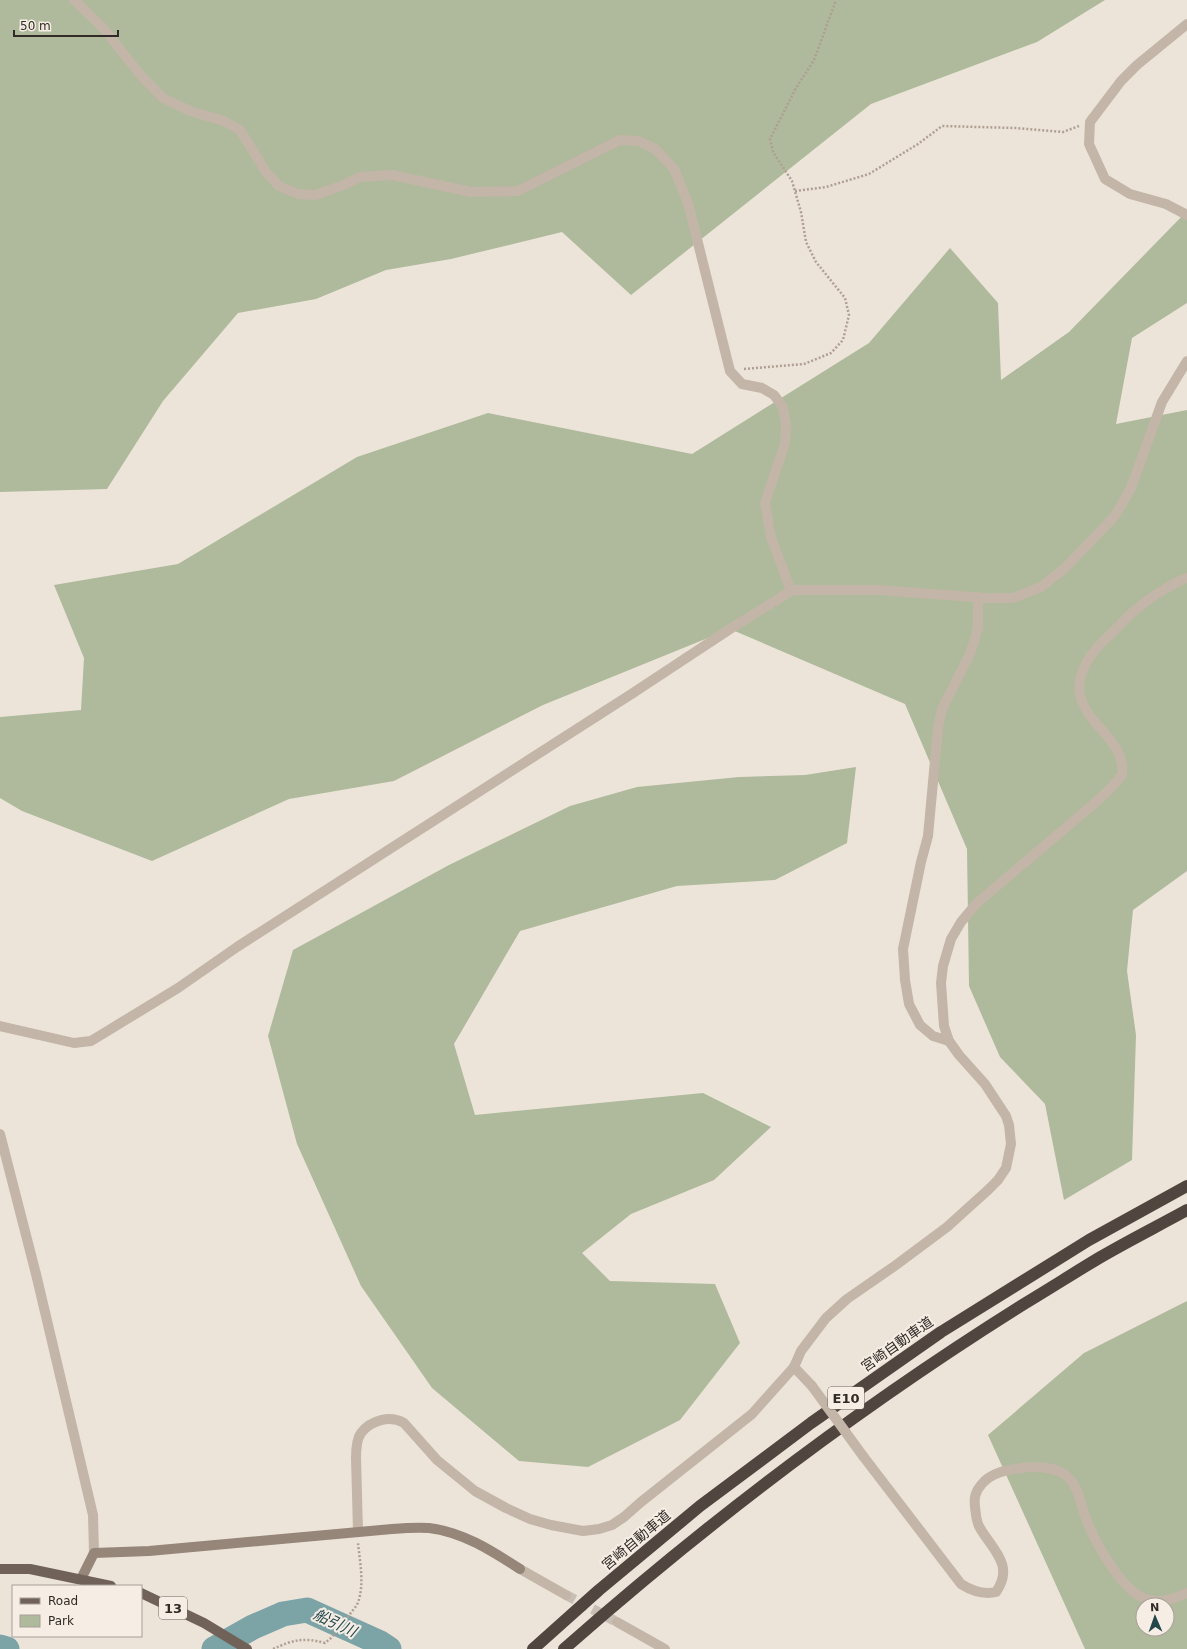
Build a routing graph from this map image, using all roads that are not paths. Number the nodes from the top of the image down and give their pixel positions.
1 (74, 0) edge
2 (1187, 24) edge
3 (1187, 215) edge
4 (1187, 361) edge
5 (1187, 578) edge
6 (791, 591) junction
7 (978, 597) junction
8 (0, 1026) edge
9 (949, 1041) junction
10 (0, 1134) edge
11 (1187, 1186) edge
12 (1187, 1210) edge
13 (794, 1368) junction
14 (358, 1531) junction
15 (94, 1553) junction
16 (0, 1569) edge
17 (82, 1579) junction
18 (107, 1585) edge
19 (142, 1593) edge
20 (1187, 1593) edge
21 (566, 1595) tunnel mouth
22 (617, 1622) tunnel mouth
23 (246, 1649) edge
24 (533, 1649) edge
25 (564, 1649) edge
26 (665, 1649) edge

1 - 6 street
2 - 3 street
4 - 7 street
5 - 9 street
6 - 7 street
6 - 8 street
7 - 9 street
9 - 13 street
10 - 15 street
11 - 24 highway, 宮崎自動車道 / E10
12 - 25 highway, E10
13 - 14 street
13 - 20 street, bridge
14 - 15 street
14 - 21 street
15 - 17 street
16 - 17 main road
17 - 18 main road
19 - 23 main road, 13
22 - 26 street

